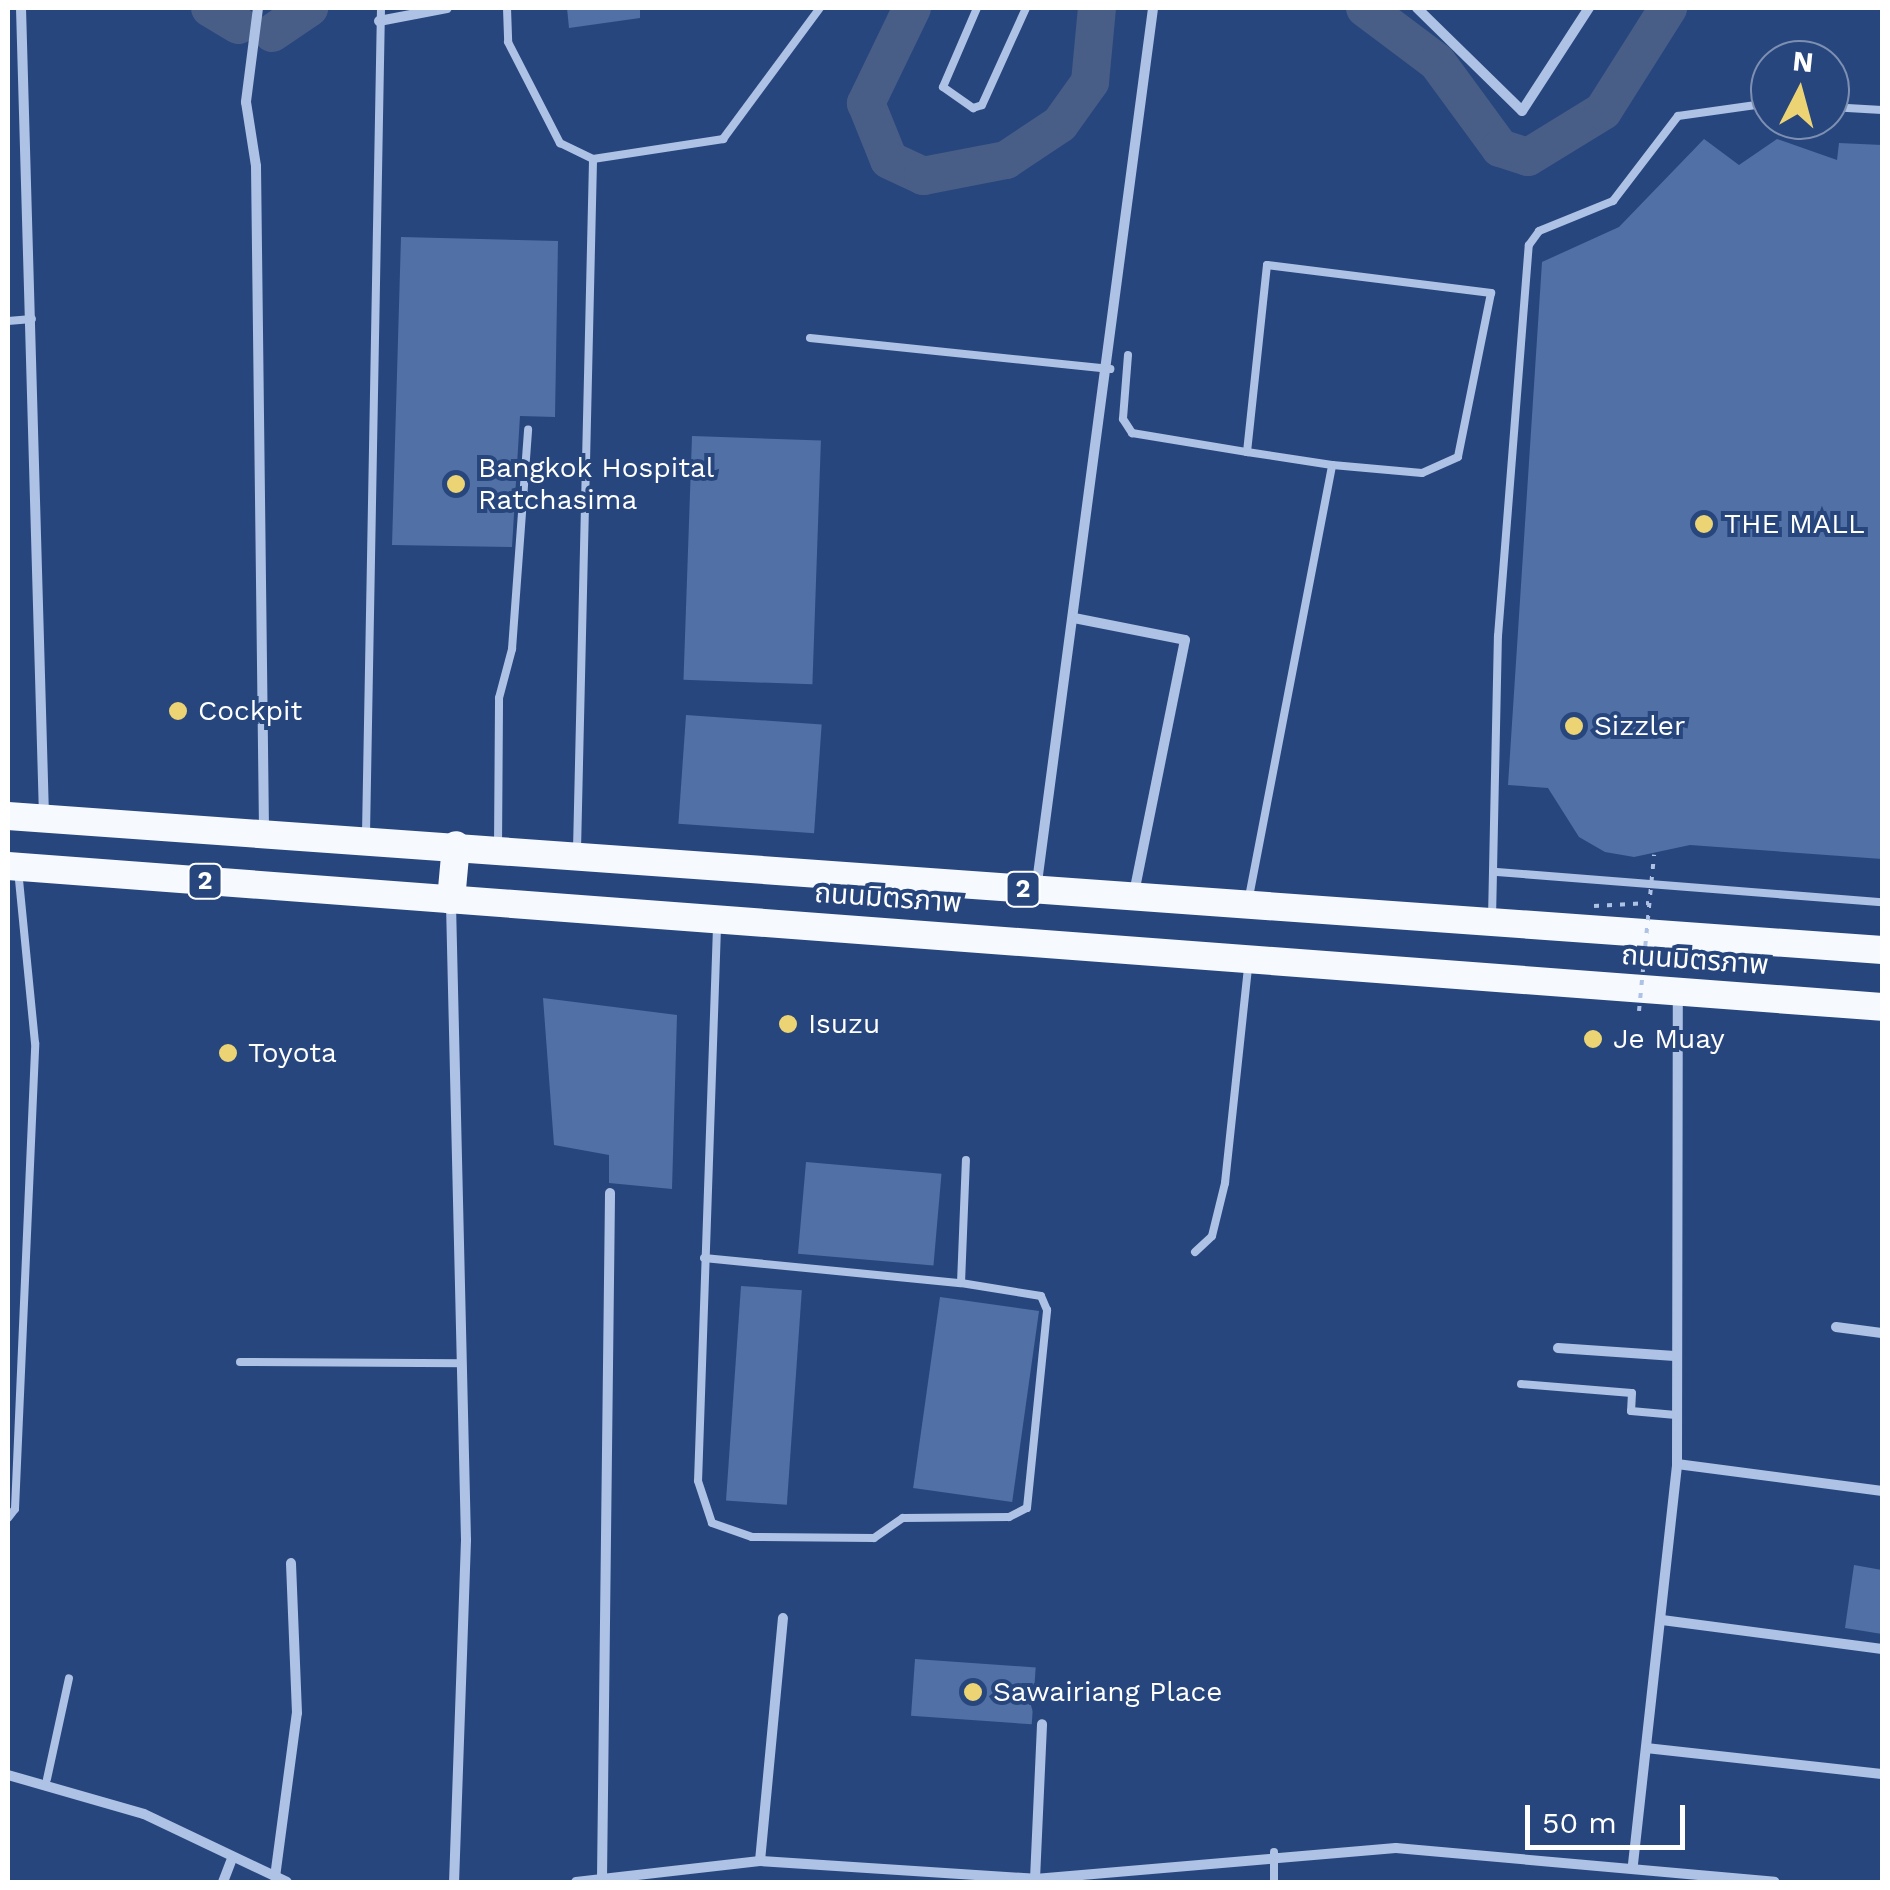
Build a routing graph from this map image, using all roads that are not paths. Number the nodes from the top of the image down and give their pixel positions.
1 (21, 8) edge
2 (258, 8) edge
3 (381, 8) edge
4 (447, 8) edge
5 (507, 8) edge
6 (820, 8) edge
7 (976, 8) edge
8 (1026, 8) edge
9 (1153, 8) edge
10 (1417, 8) edge
11 (1582, 10) edge
12 (379, 21) junction
13 (1750, 106) edge
14 (1850, 108) edge
15 (1882, 110) edge
16 (593, 160) junction
17 (32, 318) junction
18 (8, 321) edge
19 (810, 338) dead end
20 (1128, 355) dead end
21 (1110, 369) junction
22 (528, 430) dead end
23 (1247, 452) junction
24 (1332, 465) junction
25 (1074, 618) junction
26 (8, 816) edge
27 (44, 818) junction
28 (264, 832) junction
29 (366, 839) junction
30 (456, 844) junction
31 (498, 847) junction
32 (577, 853) junction
33 (13, 866) edge
34 (1497, 872) junction
35 (1036, 890) junction
36 (1134, 898) junction
37 (451, 900) junction
38 (1882, 902) edge
39 (1248, 906) junction
40 (718, 918) junction
41 (1492, 921) junction
42 (1882, 950) edge
43 (1249, 958) junction
44 (1678, 992) junction
45 (1882, 1007) edge
46 (966, 1160) dead end
47 (610, 1193) dead end
48 (1195, 1252) dead end
49 (704, 1258) junction
50 (960, 1283) junction
51 (1836, 1327) dead end
52 (1882, 1333) edge
53 (1558, 1348) dead end
54 (1675, 1356) junction
55 (240, 1362) dead end
56 (462, 1363) junction
57 (1522, 1384) dead end
58 (1676, 1415) junction
59 (1677, 1464) junction
60 (1882, 1491) edge
61 (8, 1518) edge
62 (291, 1563) dead end
63 (783, 1618) dead end
64 (1662, 1620) junction
65 (1882, 1649) edge
66 (69, 1678) dead end
67 (1042, 1724) dead end
68 (1646, 1748) junction
69 (1882, 1774) edge
70 (8, 1775) edge
71 (47, 1780) junction
72 (1274, 1852) junction
73 (232, 1858) junction
74 (760, 1861) junction
75 (1632, 1864) junction
76 (275, 1877) junction
77 (958, 1878) edge
78 (1035, 1879) junction
79 (602, 1880) junction
80 (223, 1882) edge
81 (287, 1882) edge
82 (454, 1882) edge
83 (576, 1882) edge
84 (1274, 1882) edge
85 (1774, 1882) edge

1 - 17 street
2 - 28 street
3 - 12 lane
4 - 12 street
5 - 16 lane
6 - 16 lane
7 - 8 lane
9 - 21 street
10 - 11 street
12 - 29 lane
13 - 34 lane
14 - 15 lane
16 - 32 lane
17 - 18 lane
17 - 27 street
19 - 21 lane
20 - 23 lane
21 - 25 street
22 - 31 lane
23 - 24 lane
23 - 24 lane
24 - 39 lane
25 - 35 street
25 - 36 street
26 - 27 highway, ถนนมิตรภาพ / 2
27 - 28 highway, ถนนมิตรภาพ / 2
28 - 29 highway, ถนนมิตรภาพ / 2
29 - 30 highway, ถนนมิตรภาพ / 2
30 - 31 highway, ถนนมิตรภาพ / 2
30 - 37 highway
31 - 32 highway, ถนนมิตรภาพ / 2
32 - 35 highway, ถนนมิตรภาพ / 2
33 - 37 highway, ถนนมิตรภาพ / 2
33 - 61 lane
34 - 38 lane
34 - 41 lane
35 - 36 highway, ถนนมิตรภาพ / 2
36 - 39 highway, ถนนมิตรภาพ / 2
37 - 40 highway, ถนนมิตรภาพ / 2
37 - 56 street
39 - 41 highway, ถนนมิตรภาพ / 2
40 - 43 highway, ถนนมิตรภาพ / 2
40 - 49 lane
41 - 42 highway, ถนนมิตรภาพ / 2
43 - 44 highway, ถนนมิตรภาพ / 2
43 - 48 lane
44 - 45 highway, ถนนมิตรภาพ / 2
44 - 54 street
46 - 50 lane
47 - 79 street
49 - 50 lane
49 - 50 lane
51 - 52 street
53 - 54 street
54 - 58 street
55 - 56 lane
56 - 82 street
57 - 58 lane
58 - 59 street
59 - 60 street
59 - 64 street
62 - 76 street
63 - 74 street
64 - 65 street
64 - 68 street
66 - 71 lane
67 - 78 street
68 - 69 street
68 - 75 street
70 - 71 street
71 - 73 street
72 - 75 street
72 - 78 street
72 - 84 lane
73 - 76 street
73 - 80 street
74 - 77 street
74 - 79 street
75 - 85 street
76 - 81 street
77 - 78 street
79 - 83 street

